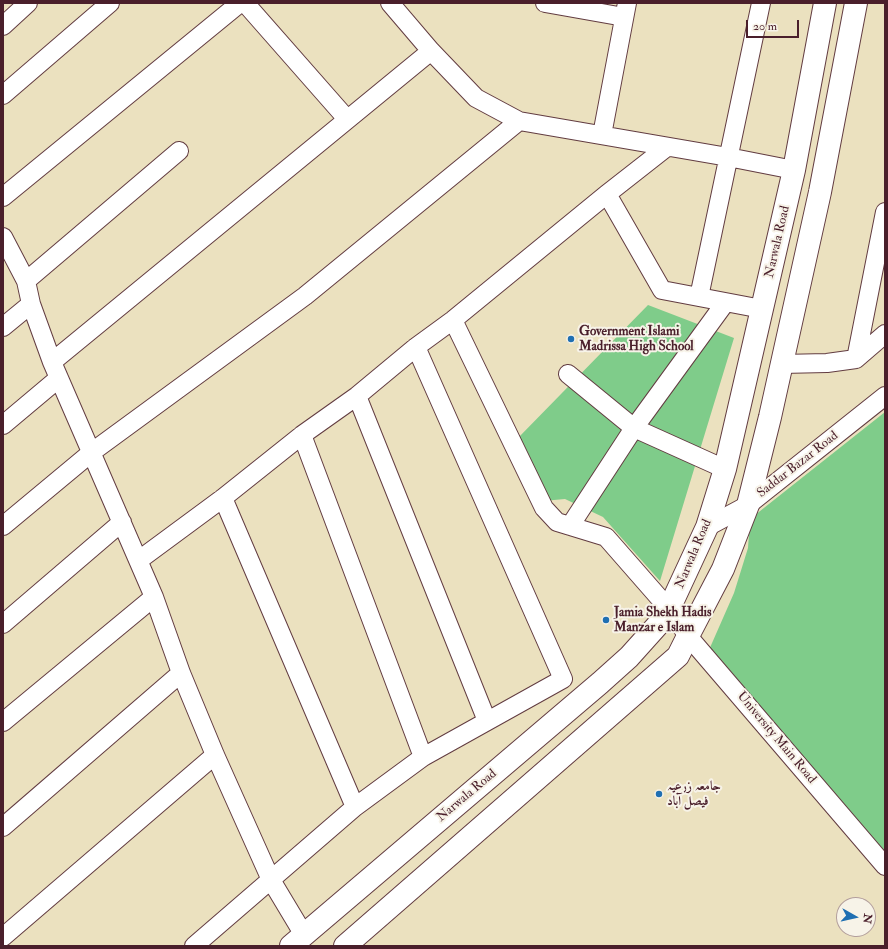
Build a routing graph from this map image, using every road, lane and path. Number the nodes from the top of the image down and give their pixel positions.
1 (28, 3) edge
2 (110, 3) edge
3 (240, 3) edge
4 (245, 3) edge
5 (390, 3) edge
6 (761, 3) edge
7 (825, 3) edge
8 (856, 3) edge
9 (551, 4) edge
10 (626, 10) edge
11 (3, 26) edge
12 (431, 50) junction
13 (3, 95) edge
14 (347, 119) junction
15 (519, 121) junction
16 (602, 135) junction
17 (667, 147) junction
18 (179, 151) dead end
19 (728, 157) junction
20 (794, 170) junction
21 (607, 194) junction
22 (3, 197) edge
23 (885, 212) edge
24 (3, 237) edge
25 (26, 281) junction
26 (699, 297) junction
27 (725, 302) junction
28 (31, 304) junction
29 (762, 309) junction
30 (453, 320) junction
31 (3, 327) edge
32 (885, 334) edge
33 (416, 348) junction
34 (856, 359) junction
35 (781, 364) junction
36 (56, 370) junction
37 (568, 374) dead end
38 (357, 396) junction
39 (885, 396) edge
40 (3, 425) edge
41 (634, 428) junction
42 (302, 435) junction
43 (92, 452) junction
44 (725, 469) junction
45 (223, 498) junction
46 (748, 505) junction
47 (122, 522) junction
48 (3, 526) edge
49 (570, 526) junction
50 (707, 526) junction
51 (139, 560) junction
52 (154, 597) junction
53 (669, 609) junction
54 (3, 624) edge
55 (688, 636) junction
56 (181, 672) junction
57 (487, 721) junction
58 (3, 722) edge
59 (215, 755) junction
60 (423, 757) junction
61 (355, 807) junction
62 (3, 826) edge
63 (885, 866) edge
64 (271, 880) junction
65 (6, 928) edge
66 (298, 940) edge
67 (194, 946) edge
68 (345, 946) edge

1 - 11 street
2 - 13 street
3 - 22 street
4 - 14 street
5 - 12 street
6 - 19 street
7 - 20 main road, Narwala Road
8 - 35 main road
9 - 10 street
10 - 16 street
12 - 14 street
12 - 15 street
14 - 36 street
15 - 16 street
15 - 43 street
16 - 17 street
17 - 19 street
17 - 21 street
18 - 25 street
19 - 20 street
19 - 26 street
20 - 29 main road, Narwala Road
21 - 26 street
21 - 30 street
23 - 34 street
24 - 25 street
25 - 28 street
26 - 27 street
27 - 29 street
27 - 41 street
28 - 31 street
28 - 36 street
29 - 44 main road, Narwala Road
30 - 33 street
30 - 49 street, University Main Road
32 - 34 street
33 - 38 street
33 - 57 street
34 - 35 street
35 - 46 main road
36 - 40 street
36 - 43 street
37 - 41 street
38 - 42 street
38 - 57 street
39 - 46 street, Saddar Bazar Road
41 - 44 street
41 - 49 street
42 - 45 street
42 - 60 street
43 - 47 street
43 - 48 street
44 - 50 main road, Narwala Road
45 - 51 street
45 - 61 street
46 - 50 street, Saddar Bazar Road
46 - 55 main road
47 - 51 street
47 - 54 street
49 - 53 street, University Main Road
50 - 53 main road, Narwala Road
51 - 52 street
52 - 56 street
52 - 58 street
53 - 55 street, University Main Road
53 - 66 main road, Narwala Road
55 - 63 street, University Main Road
55 - 68 main road
56 - 59 street
56 - 62 street
57 - 60 street
59 - 64 street
59 - 65 street
60 - 61 street
61 - 64 street
64 - 66 street
64 - 67 street

